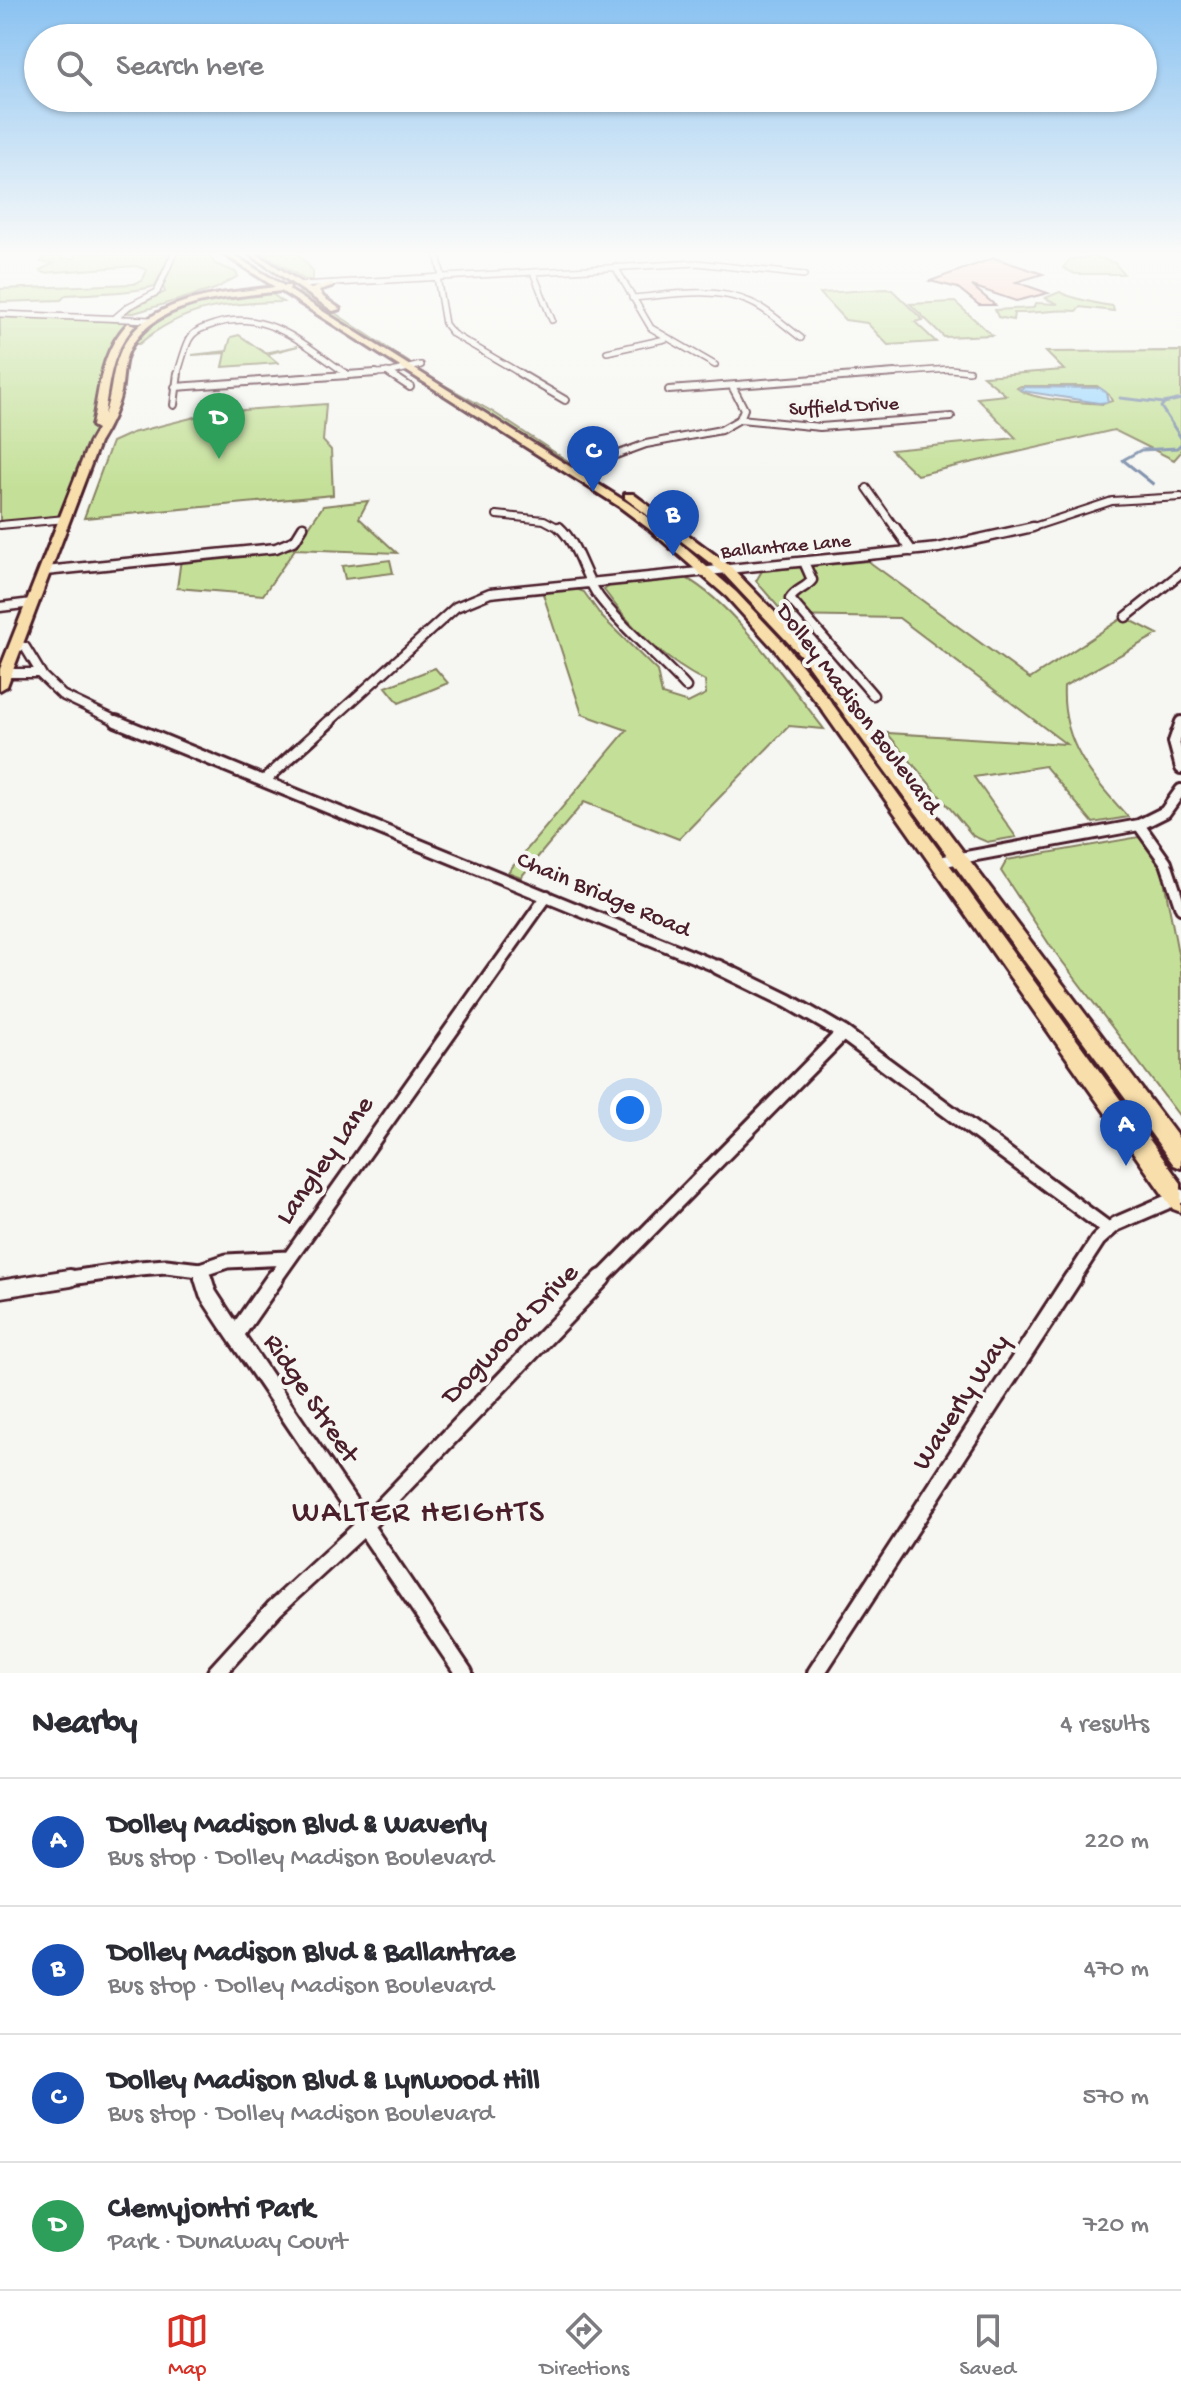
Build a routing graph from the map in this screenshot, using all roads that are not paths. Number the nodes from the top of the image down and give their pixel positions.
1 (137, 331) edge
2 (197, 331) edge
3 (283, 331) edge
4 (352, 331) edge
5 (370, 331) edge
6 (451, 331) edge
7 (656, 331) edge
8 (791, 331) edge
9 (801, 338) dead end
10 (665, 339) junction
11 (607, 352) dead end
12 (421, 365) junction
13 (715, 365) dead end
14 (410, 368) junction
15 (969, 371) dead end
16 (387, 372) junction
17 (348, 375) junction
18 (732, 386) junction
19 (175, 387) junction
20 (410, 387) dead end
21 (669, 390) dead end
22 (565, 400) dead end
23 (174, 405) dead end
24 (951, 417) dead end
25 (740, 419) junction
26 (578, 469) junction
27 (867, 488) dead end
28 (1181, 497) edge
29 (497, 515) dead end
30 (66, 519) junction
31 (0, 525) edge
32 (303, 527) dead end
33 (912, 551) junction
34 (804, 562) junction
35 (726, 569) junction
36 (45, 571) junction
37 (707, 571) junction
38 (1181, 573) edge
39 (588, 582) junction
40 (32, 603) junction
41 (0, 607) edge
42 (1126, 617) dead end
43 (16, 646) junction
44 (42, 675) junction
45 (3, 679) edge
46 (686, 687) dead end
47 (873, 695) dead end
48 (1181, 722) edge
49 (1181, 768) edge
50 (265, 780) junction
51 (1181, 790) edge
52 (1139, 825) junction
53 (961, 858) junction
54 (939, 862) junction
55 (547, 896) junction
56 (1181, 908) edge
57 (843, 1033) junction
58 (1181, 1158) edge
59 (1180, 1198) edge
60 (1108, 1229) junction
61 (288, 1258) junction
62 (200, 1270) junction
63 (0, 1289) edge
64 (236, 1334) junction
65 (364, 1526) junction
66 (216, 1673) edge
67 (464, 1673) edge
68 (816, 1673) edge

1 - 30 main road
2 - 19 street
3 - 17 street
4 - 14 main road, Dolley Madison Boulevard
5 - 12 main road, Dolley Madison Boulevard
6 - 22 street
7 - 10 street
8 - 9 street
10 - 11 street
10 - 13 street
12 - 14 street
12 - 26 main road, Dolley Madison Boulevard
14 - 16 street
14 - 26 main road, Dolley Madison Boulevard
15 - 18 street
16 - 17 street
16 - 20 street
17 - 19 street
18 - 21 street
18 - 25 street
19 - 23 street
24 - 25 street, Suffield Drive
25 - 26 street
26 - 35 main road, Dolley Madison Boulevard
26 - 37 main road, Dolley Madison Boulevard
27 - 33 street
28 - 33 street, Ballantrae Lane
29 - 39 street
30 - 31 street
30 - 36 main road
32 - 36 street
33 - 34 street, Ballantrae Lane
34 - 35 street, Ballantrae Lane
34 - 47 street
35 - 37 street, Ballantrae Lane
35 - 53 main road, Dolley Madison Boulevard
36 - 40 main road
37 - 39 street, Ballantrae Lane
37 - 54 main road, Dolley Madison Boulevard
38 - 42 street
39 - 46 street
39 - 50 street, Ballantrae Lane
40 - 41 street
40 - 43 main road
43 - 44 street, Chain Bridge Road
43 - 45 main road
44 - 45 street
44 - 50 street, Chain Bridge Road
48 - 49 street
50 - 55 street, Chain Bridge Road
51 - 52 street
52 - 53 street
52 - 56 street
53 - 54 street
53 - 58 main road, Dolley Madison Boulevard
54 - 59 main road, Dolley Madison Boulevard
55 - 57 street, Chain Bridge Road
55 - 61 street, Langley Lane
57 - 60 street, Chain Bridge Road
57 - 65 street, Dogwood Drive
59 - 60 street, Waverly Way
60 - 68 street, Waverly Way
61 - 62 street, Langley Lane
61 - 64 street
62 - 63 street, Langley Lane
62 - 64 street, Ridge Street
64 - 65 street, Ridge Street
65 - 66 street, Dogwood Drive
65 - 67 street, Ridge Street

